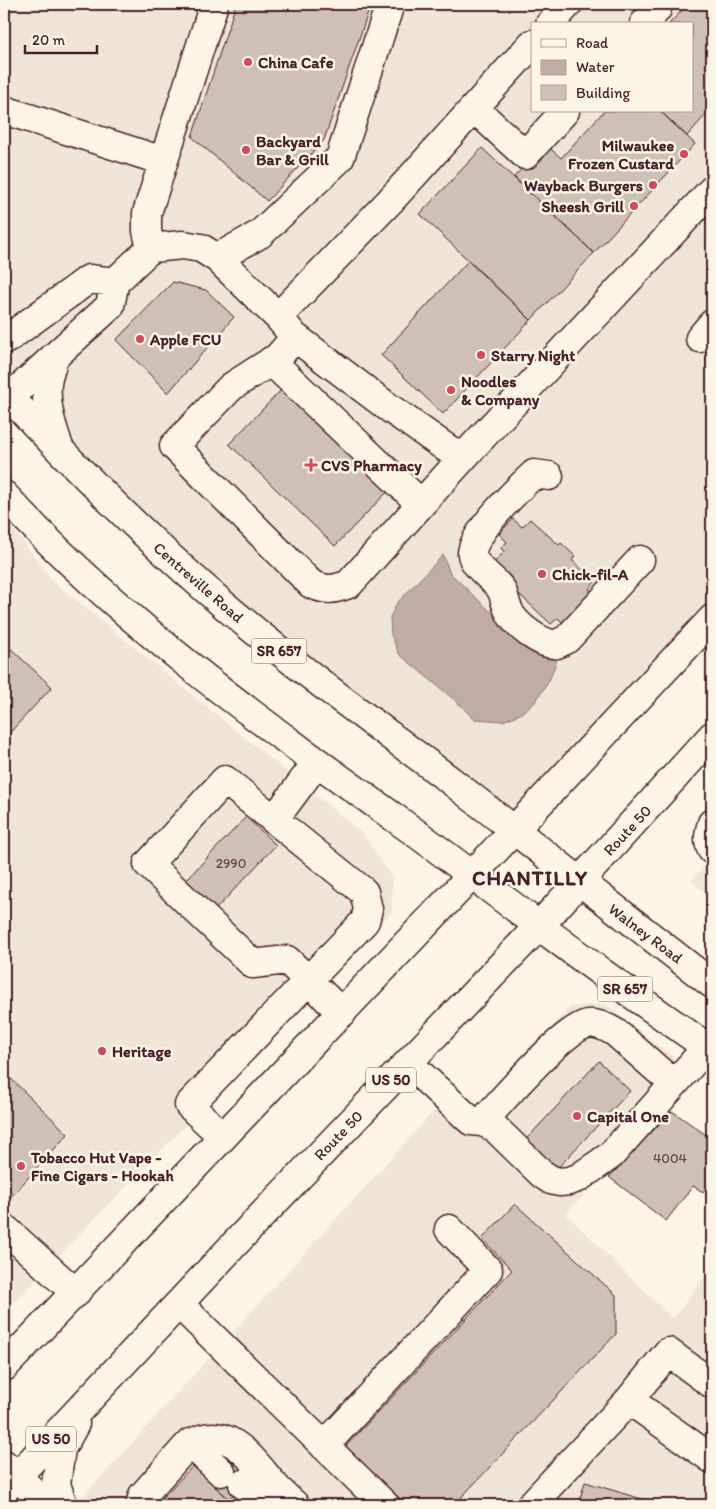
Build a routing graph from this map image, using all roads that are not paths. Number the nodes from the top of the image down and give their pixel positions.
1 (214, 4) edge
2 (390, 4) edge
3 (652, 4) edge
4 (646, 22) edge
5 (531, 45) edge
6 (474, 108) junction
7 (4, 110) edge
8 (564, 112) edge
9 (163, 161) junction
10 (712, 190) edge
11 (151, 248) junction
12 (217, 258) junction
13 (115, 282) junction
14 (287, 327) junction
15 (4, 339) edge
16 (54, 357) junction
17 (271, 361) junction
18 (6, 395) edge
19 (61, 453) junction
20 (462, 459) junction
21 (549, 476) dead end
22 (4, 495) edge
23 (421, 504) junction
24 (640, 560) dead end
25 (712, 619) edge
26 (712, 736) edge
27 (317, 762) junction
28 (274, 820) junction
29 (712, 823) edge
30 (514, 830) junction
31 (712, 850) edge
32 (472, 875) junction
33 (579, 881) junction
34 (539, 926) junction
35 (308, 980) junction
36 (712, 984) edge
37 (342, 1013) junction
38 (709, 1049) edge
39 (408, 1062) junction
40 (674, 1084) junction
41 (482, 1122) junction
42 (224, 1137) junction
43 (4, 1228) edge
44 (449, 1229) dead end
45 (69, 1300) junction
46 (178, 1304) junction
47 (4, 1344) edge
48 (4, 1367) edge
49 (712, 1384) edge
50 (629, 1400) junction
51 (86, 1402) junction
52 (192, 1442) junction
53 (324, 1446) junction
54 (712, 1459) edge
55 (8, 1477) edge
56 (237, 1483) edge
57 (47, 1505) edge
58 (63, 1505) edge
59 (140, 1505) edge
60 (266, 1505) edge
61 (295, 1505) edge
62 (385, 1505) edge
63 (531, 1505) edge

1 - 9 main road
2 - 12 main road
3 - 4 main road
5 - 6 main road
6 - 8 main road
6 - 14 main road
7 - 9 main road
9 - 11 main road
10 - 20 main road
11 - 12 main road
11 - 13 main road
12 - 14 main road
13 - 15 main road
13 - 16 main road
14 - 17 main road
14 - 20 main road
16 - 18 main road
16 - 19 main road
17 - 23 main road
17 - 23 main road
18 - 19 main road, Centreville Road / SR 657
19 - 30 main road, Centreville Road / SR 657
20 - 23 main road
21 - 24 main road
22 - 27 main road, SR 657
25 - 30 main road
26 - 33 main road, Route 50 / US 50
27 - 28 main road
27 - 32 main road, SR 657
28 - 35 main road
28 - 35 main road
29 - 31 main road
30 - 32 main road
30 - 33 main road, Centreville Road / SR 657
32 - 34 main road, SR 657
32 - 37 main road
33 - 34 main road, Route 50 / US 50
33 - 36 main road, Walney Road / SR 657
34 - 38 main road, SR 657
34 - 39 main road, Route 50 / US 50
35 - 37 main road
35 - 42 main road
37 - 42 main road
38 - 40 main road
39 - 41 main road
39 - 46 main road, Route 50 / US 50
40 - 41 main road
40 - 41 main road
42 - 45 main road
43 - 45 main road
44 - 53 main road
45 - 47 main road
45 - 48 main road
46 - 51 main road, Route 50 / US 50
46 - 53 main road
49 - 50 main road
50 - 54 main road
50 - 63 main road
51 - 55 main road, Route 50 / US 50
51 - 58 main road
52 - 56 main road
52 - 59 main road
52 - 61 main road
53 - 62 main road
55 - 57 main road
56 - 60 main road

